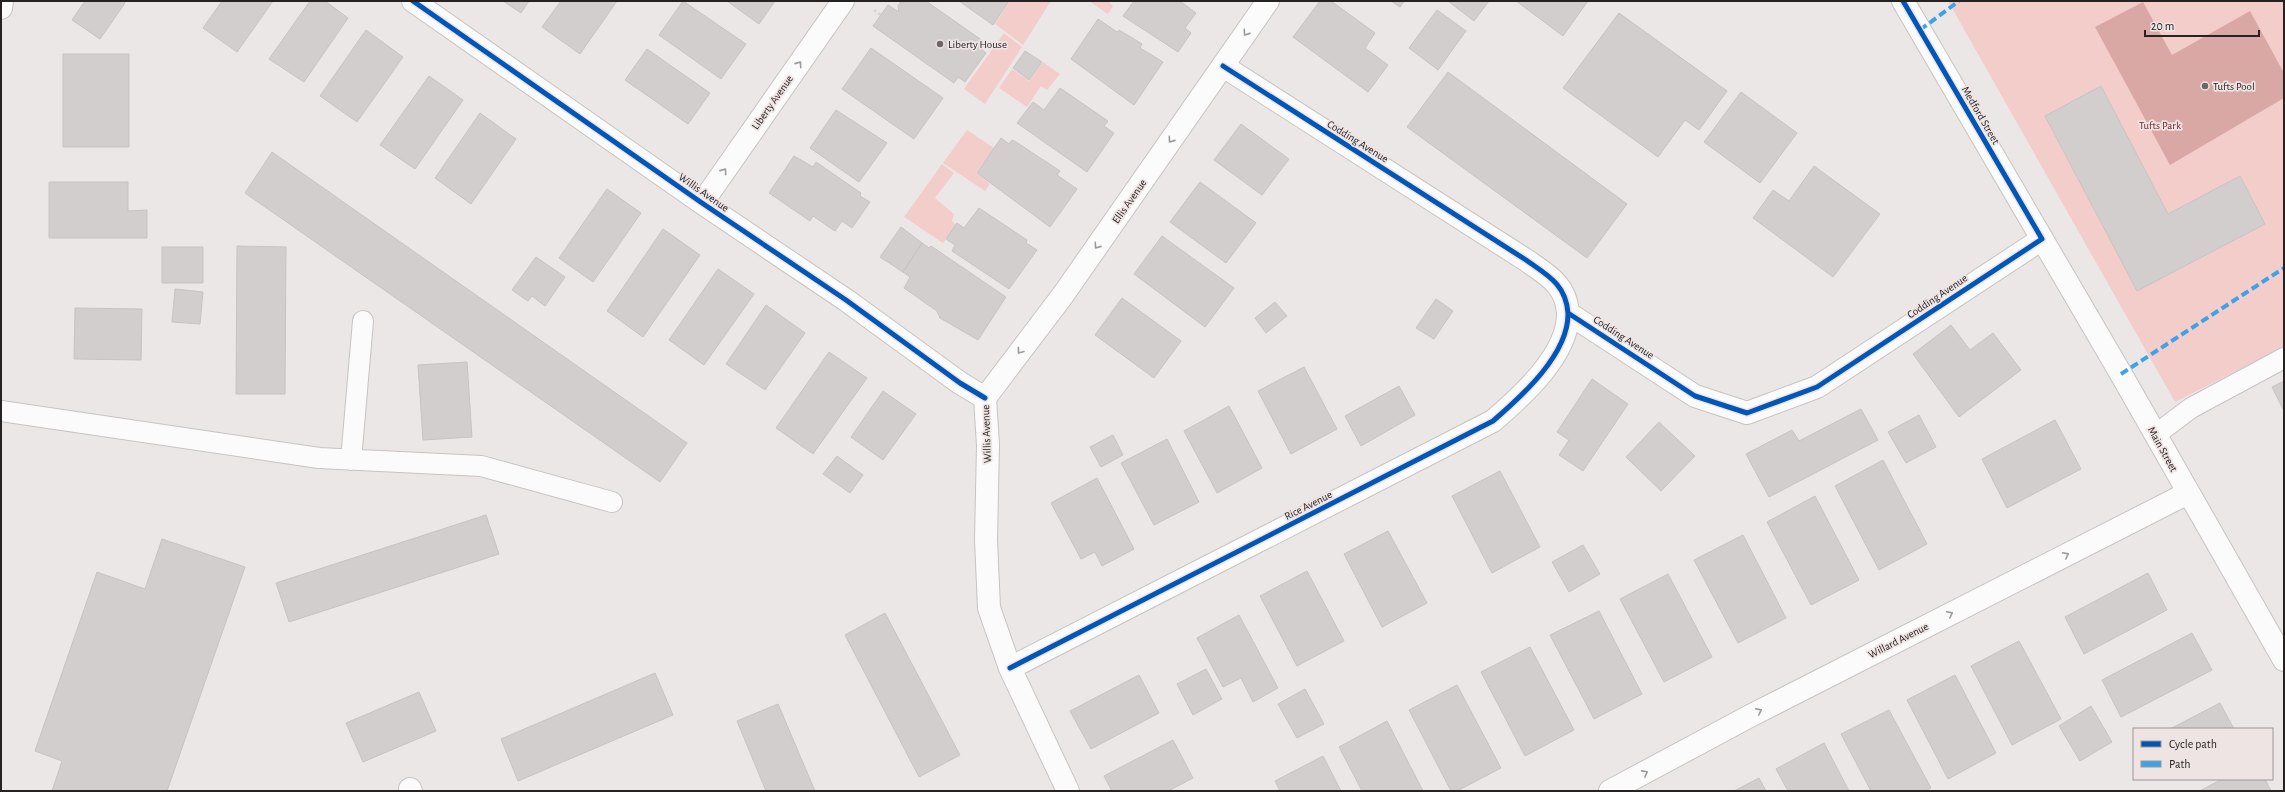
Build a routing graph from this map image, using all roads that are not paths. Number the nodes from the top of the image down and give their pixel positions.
1 (2, 1) edge
2 (413, 1) edge
3 (843, 1) edge
4 (1268, 1) edge
5 (1903, 1) edge
6 (1, 8) edge
7 (1223, 66) junction
8 (702, 203) junction
9 (2042, 239) junction
10 (1568, 313) junction
11 (363, 321) dead end
12 (2284, 358) edge
13 (985, 398) junction
14 (1, 411) edge
15 (2155, 435) junction
16 (351, 460) junction
17 (2188, 493) junction
18 (612, 502) dead end
19 (2284, 660) edge
20 (1010, 668) junction
21 (1068, 791) edge
22 (1610, 791) edge

1 - 6 street
2 - 8 street, Willis Avenue
8 -> 3 street, Liberty Avenue
4 -> 7 street, Ellis Avenue
5 - 9 street, Medford Street
7 - 10 street, Codding Avenue
7 -> 13 street, Ellis Avenue
8 - 13 street, Willis Avenue
9 - 10 street, Codding Avenue
9 - 15 street, Main Street
10 - 20 street, Rice Avenue
11 - 16 lane
12 - 15 lane
13 - 20 street, Willis Avenue
14 - 16 lane
15 - 17 street, Main Street
16 - 18 lane
17 - 19 street, Main Street
22 -> 17 street, Willard Avenue
20 - 21 street, Willis Avenue

